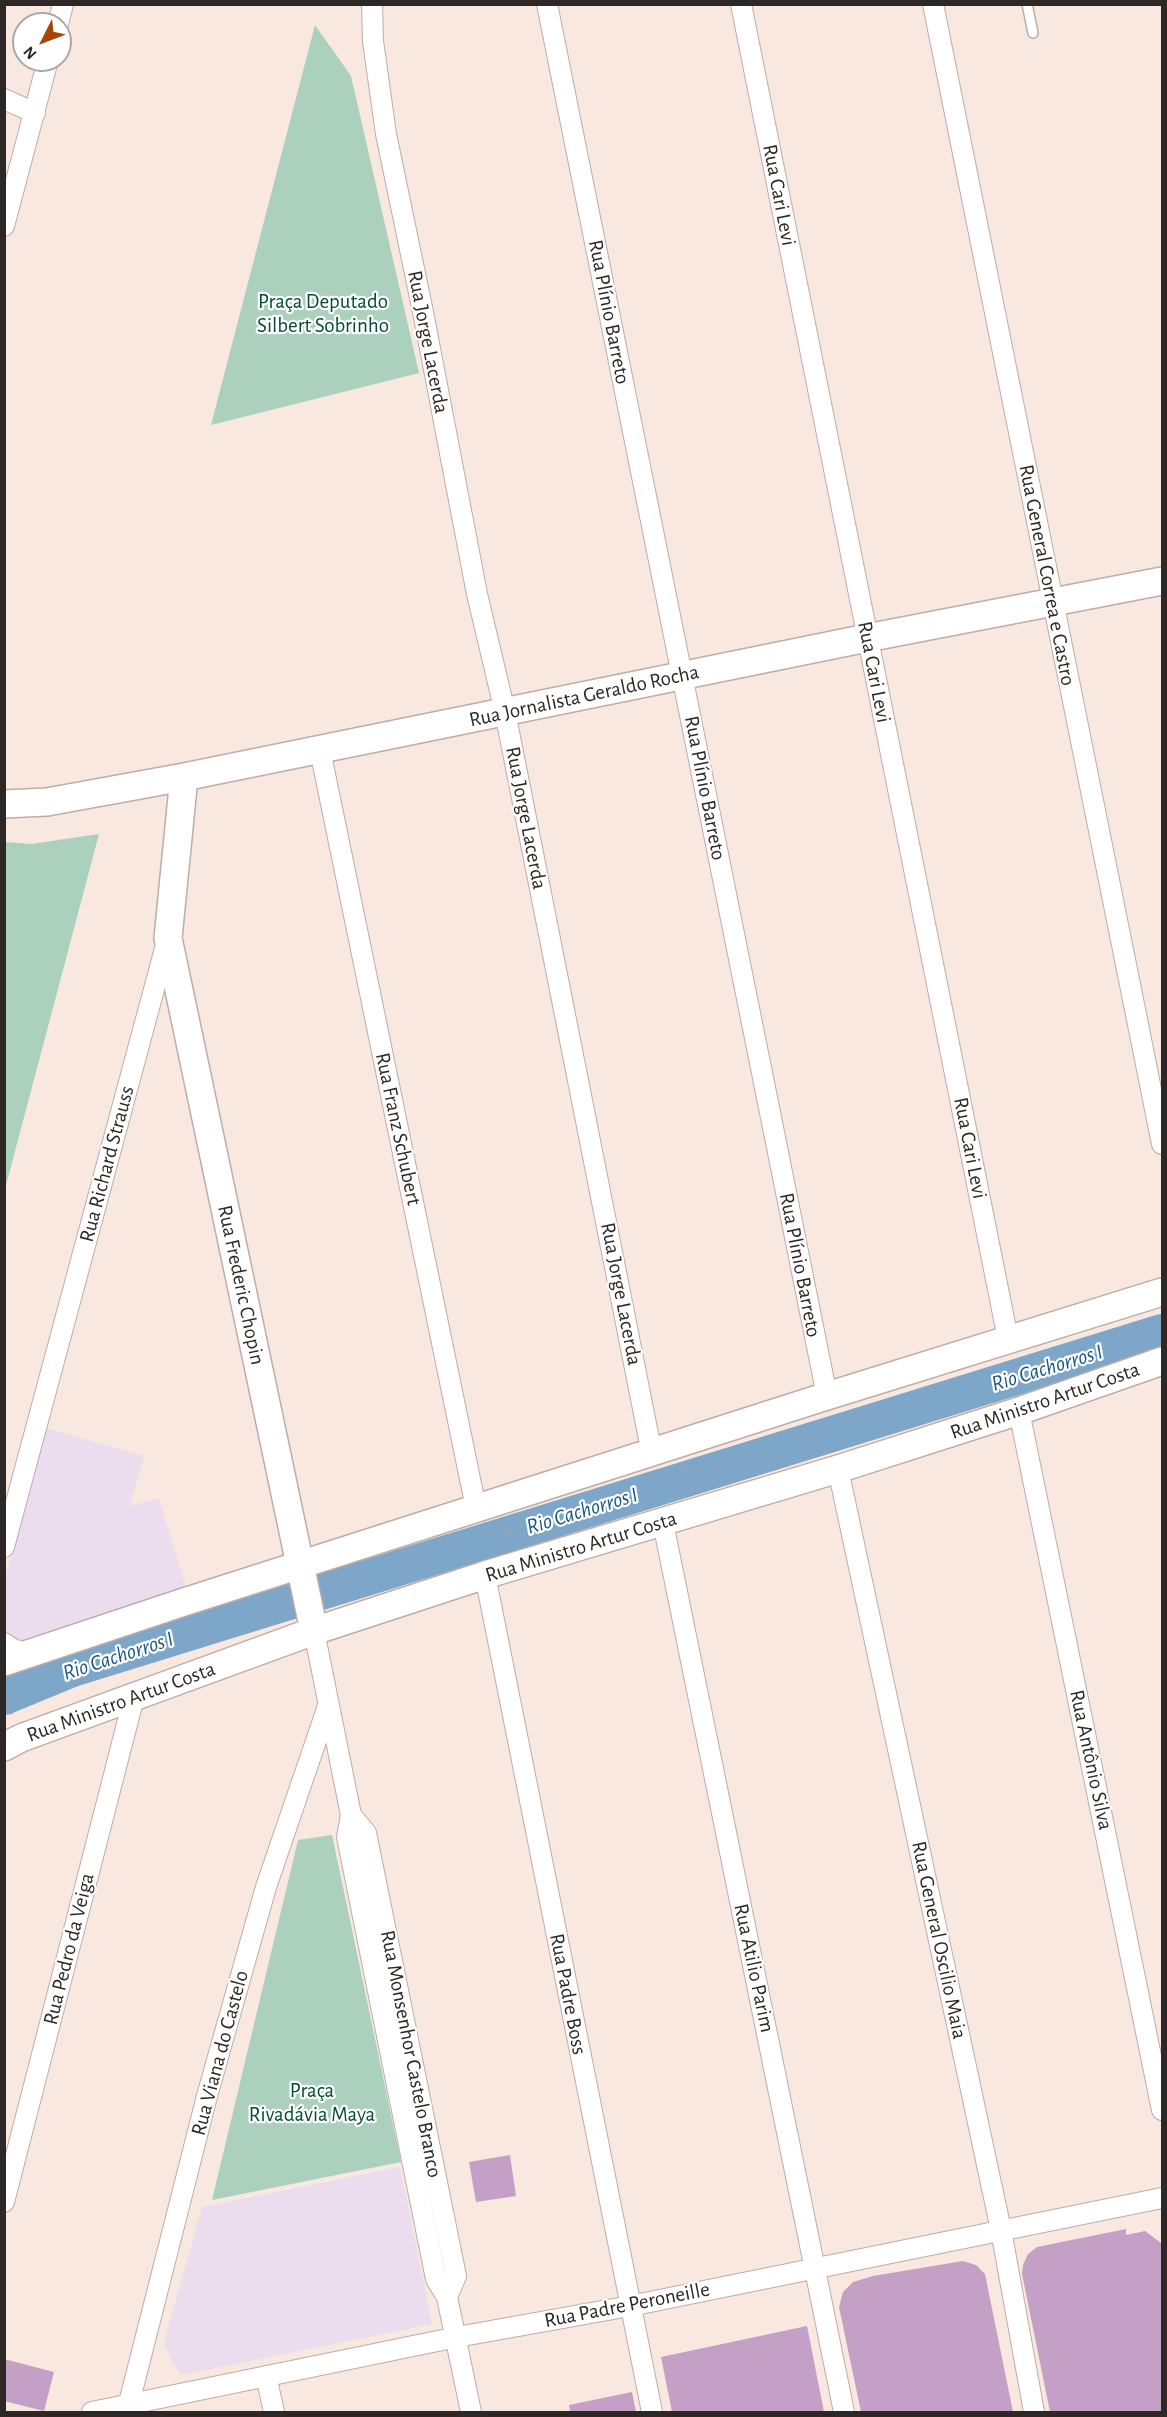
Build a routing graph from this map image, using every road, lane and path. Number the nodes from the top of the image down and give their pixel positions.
1 (372, 4) edge
2 (547, 4) edge
3 (741, 4) edge
4 (933, 4) edge
5 (1027, 4) edge
6 (1033, 33) dead end
7 (45, 72) edge
8 (4, 99) edge
9 (34, 112) junction
10 (4, 226) edge
11 (1162, 581) edge
12 (1053, 602) junction
13 (867, 638) junction
14 (682, 676) junction
15 (505, 712) junction
16 (320, 750) junction
17 (184, 777) junction
18 (4, 804) edge
19 (168, 938) junction
20 (1162, 1144) edge
21 (1162, 1292) edge
22 (1008, 1339) junction
23 (1162, 1360) edge
24 (826, 1396) junction
25 (1019, 1411) junction
26 (652, 1454) junction
27 (683, 1458) dead end
28 (838, 1469) junction
29 (692, 1496) dead end
30 (476, 1508) junction
31 (502, 1514) dead end
32 (663, 1523) junction
33 (4, 1547) edge
34 (513, 1553) dead end
35 (302, 1574) junction
36 (485, 1575) junction
37 (312, 1623) junction
38 (12, 1653) edge
39 (4, 1696) edge
40 (134, 1697) junction
41 (328, 1704) junction
42 (10, 1735) edge
43 (1162, 2110) edge
44 (1162, 2198) edge
45 (4, 2202) edge
46 (1000, 2230) junction
47 (816, 2268) junction
48 (630, 2306) junction
49 (457, 2337) junction
50 (266, 2376) junction
51 (128, 2407) junction
52 (92, 2412) edge
53 (274, 2412) edge
54 (471, 2412) edge
55 (652, 2412) edge
56 (844, 2412) edge
57 (1034, 2412) edge

1 - 15 street, Rua Jorge Lacerda
2 - 14 street, Rua Plínio Barreto
3 - 13 street, Rua Cari Levi
4 - 12 street, Rua General Correa e Castro
5 - 6 lane
7 - 9 street
8 - 9 street
9 - 10 street
11 - 12 street, Rua Jornalista Geraldo Rocha
12 - 13 street, Rua Jornalista Geraldo Rocha
12 - 20 street, Rua General Correa e Castro
13 - 14 street, Rua Jornalista Geraldo Rocha
13 - 22 street, Rua Cari Levi
14 - 15 street, Rua Jornalista Geraldo Rocha
14 - 24 street, Rua Plínio Barreto
15 - 16 street, Rua Jornalista Geraldo Rocha
15 - 26 street, Rua Jorge Lacerda
16 - 17 street, Rua Jornalista Geraldo Rocha
16 - 30 street, Rua Franz Schubert
17 - 18 street, Rua Jornalista Geraldo Rocha
17 - 19 street, Rua Richard Strauss
19 - 33 street, Rua Richard Strauss
19 - 35 street, Rua Frederic Chopin
21 - 22 street
22 - 24 street
23 - 25 street, Rua Ministro Artur Costa
24 - 26 street
25 - 28 street, Rua Ministro Artur Costa
25 - 43 street, Rua Antônio Silva
26 - 30 street
27 - 29 path
28 - 32 street, Rua Ministro Artur Costa
28 - 46 street, Rua General Oscilio Maia
30 - 35 street
31 - 34 path
32 - 36 street, Rua Ministro Artur Costa
32 - 47 street, Rua Atilio Parim
35 - 37 street, Rua Frederic Chopin
35 - 38 street
36 - 37 street, Rua Ministro Artur Costa
36 - 48 street, Rua Padre Boss
37 - 40 street, Rua Ministro Artur Costa
37 - 41 street, Rua Monsenhor Castelo Branco
39 - 42 path
40 - 42 street, Rua Ministro Artur Costa
40 - 45 street, Rua Pedro da Veiga
41 - 49 street, Rua Monsenhor Castelo Branco
41 - 51 street, Rua Viana do Castelo
44 - 46 street, Rua Padre Peroneille
46 - 47 street, Rua Padre Peroneille
46 - 57 street, Rua General Oscilio Maia
47 - 48 street, Rua Padre Peroneille
47 - 56 street, Rua Atilio Parim
48 - 49 street, Rua Padre Peroneille
48 - 55 street, Rua Padre Boss
49 - 50 street, Rua Padre Peroneille
49 - 54 street, Rua Monsenhor Castelo Branco
50 - 51 street, Rua Padre Peroneille
50 - 53 street
51 - 52 street, Rua Padre Peroneille

